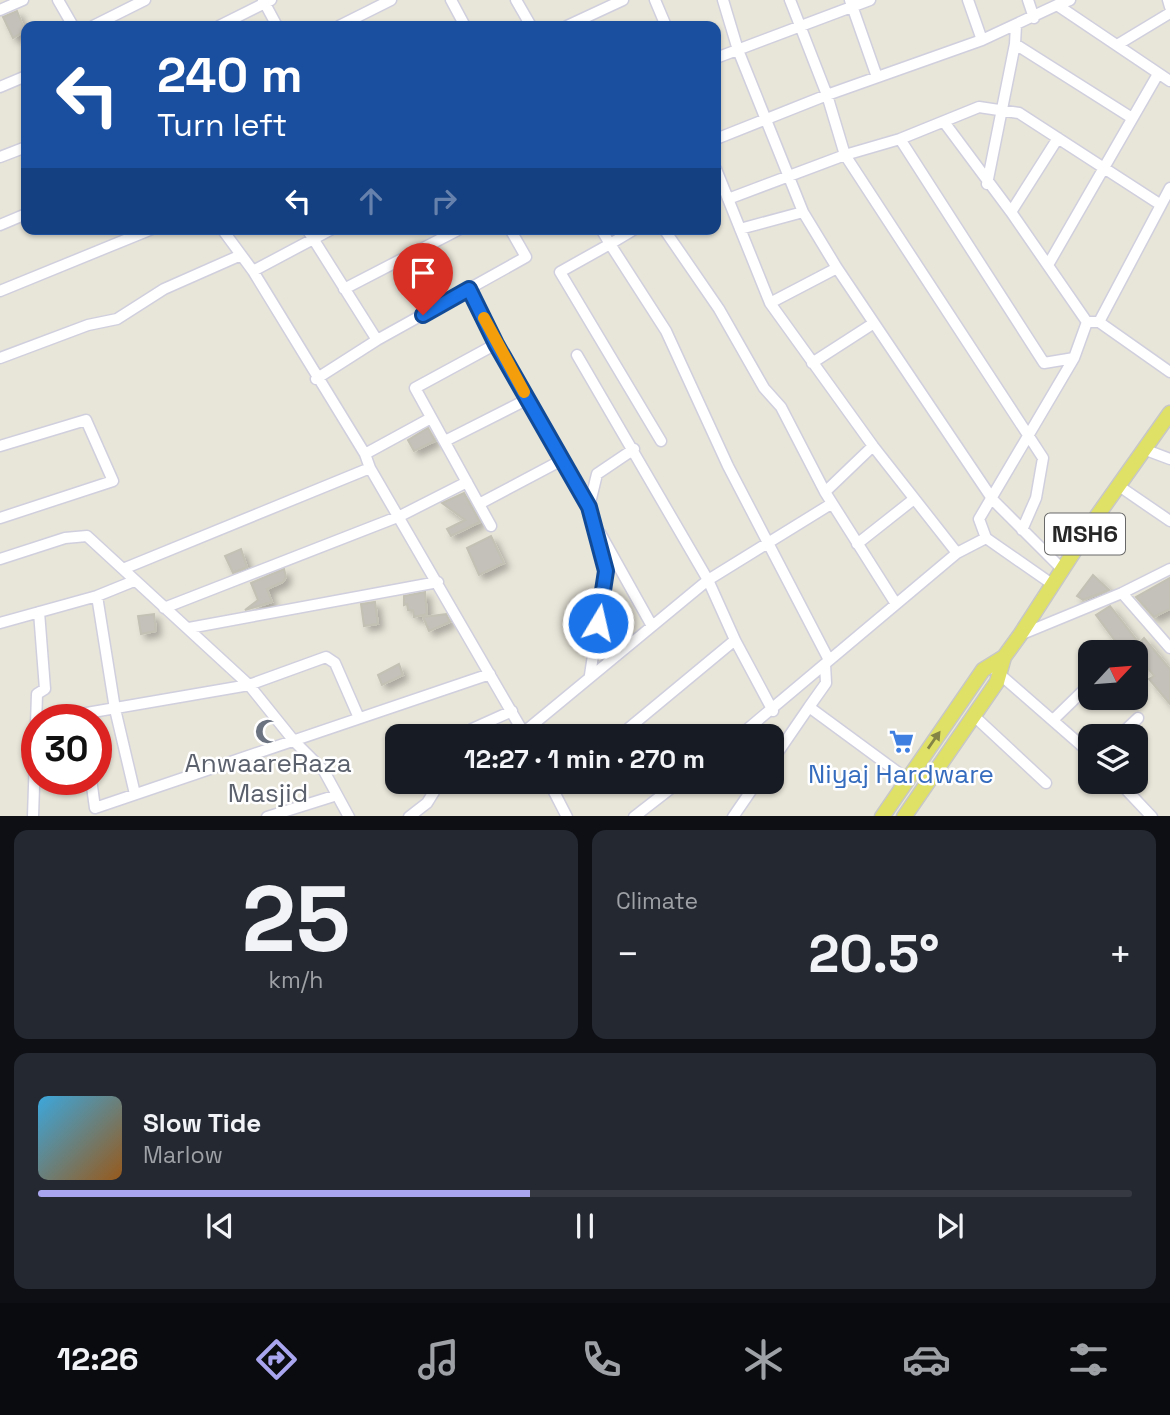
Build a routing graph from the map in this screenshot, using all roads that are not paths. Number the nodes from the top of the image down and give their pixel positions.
1 (23, 0) edge
2 (58, 0) edge
3 (145, 0) edge
4 (391, 0) edge
5 (451, 0) edge
6 (516, 0) edge
7 (622, 0) edge
8 (655, 0) edge
9 (723, 0) edge
10 (790, 0) edge
11 (870, 0) edge
12 (968, 0) edge
13 (1028, 0) edge
14 (1070, 0) edge
15 (1168, 0) edge
16 (266, 1) edge
17 (851, 4) edge
18 (1057, 5) junction
19 (1170, 8) edge
20 (0, 10) edge
21 (1170, 13) edge
22 (1034, 18) junction
23 (70, 21) edge
24 (103, 21) edge
25 (228, 21) edge
26 (275, 21) edge
27 (349, 21) edge
28 (463, 21) edge
29 (528, 21) edge
30 (578, 21) edge
31 (664, 21) edge
32 (798, 25) junction
33 (1016, 25) junction
34 (982, 40) junction
35 (1015, 44) junction
36 (1117, 45) junction
37 (738, 50) junction
38 (721, 56) edge
39 (1158, 74) junction
40 (877, 77) junction
41 (21, 78) edge
42 (1170, 81) edge
43 (0, 87) edge
44 (827, 95) junction
45 (1003, 110) junction
46 (1132, 118) junction
47 (766, 119) junction
48 (944, 122) junction
49 (721, 137) edge
50 (1058, 138) junction
51 (900, 139) junction
52 (21, 149) edge
53 (845, 155) junction
54 (0, 157) edge
55 (1102, 169) junction
56 (791, 175) junction
57 (721, 183) edge
58 (987, 184) junction
59 (1170, 188) edge
60 (728, 199) junction
61 (1161, 205) junction
62 (803, 212) junction
63 (1011, 212) junction
64 (21, 216) edge
65 (0, 225) edge
66 (740, 229) junction
67 (137, 235) edge
68 (226, 235) edge
69 (308, 235) edge
70 (311, 235) edge
71 (448, 235) edge
72 (513, 235) edge
73 (605, 235) edge
74 (625, 235) edge
75 (668, 235) edge
76 (610, 244) junction
77 (241, 255) junction
78 (1048, 265) junction
79 (837, 268) junction
80 (253, 271) junction
81 (344, 289) junction
82 (469, 289) junction
83 (0, 291) edge
84 (769, 303) junction
85 (1099, 321) junction
86 (1087, 322) junction
87 (874, 323) junction
88 (377, 340) junction
89 (496, 344) junction
90 (577, 355) dead end
91 (0, 358) edge
92 (1074, 358) junction
93 (812, 363) junction
94 (1170, 372) edge
95 (316, 379) junction
96 (528, 399) junction
97 (1170, 413) edge
98 (431, 418) junction
99 (1028, 438) junction
100 (445, 441) junction
101 (661, 441) dead end
102 (0, 446) edge
103 (873, 446) junction
104 (634, 449) junction
105 (1146, 450) junction
106 (365, 454) junction
107 (1170, 458) edge
108 (562, 460) junction
109 (370, 468) junction
110 (467, 482) junction
111 (1119, 486) junction
112 (825, 492) junction
113 (914, 499) junction
114 (993, 500) junction
115 (479, 504) junction
116 (831, 504) junction
117 (589, 507) junction
118 (400, 516) junction
119 (0, 518) edge
120 (1170, 521) edge
121 (593, 522) junction
122 (491, 526) dead end
123 (1023, 530) junction
124 (986, 538) junction
125 (767, 541) junction
126 (857, 544) junction
127 (957, 553) junction
128 (0, 559) edge
129 (123, 569) junction
130 (1062, 569) junction
131 (1170, 569) edge
132 (708, 580) junction
133 (134, 581) junction
134 (438, 582) junction
135 (1052, 584) junction
136 (1122, 593) junction
137 (97, 596) junction
138 (896, 604) junction
139 (164, 608) junction
140 (39, 612) junction
141 (0, 623) edge
142 (652, 626) junction
143 (189, 628) junction
144 (1020, 635) junction
145 (735, 640) junction
146 (1170, 648) edge
147 (1004, 657) junction
148 (827, 662) junction
149 (989, 665) junction
150 (489, 674) junction
151 (590, 675) junction
152 (1001, 675) junction
153 (249, 685) junction
154 (1078, 696) edge
155 (809, 707) junction
156 (112, 709) edge
157 (115, 709) junction
158 (773, 710) junction
159 (512, 711) junction
160 (975, 716) junction
161 (359, 718) junction
162 (1138, 718) dead end
163 (1054, 719) junction
164 (483, 724) edge
165 (519, 724) edge
166 (536, 724) edge
167 (634, 724) edge
168 (755, 724) edge
169 (1132, 724) edge
170 (294, 741) junction
171 (1078, 742) edge
172 (784, 743) edge
173 (907, 779) junction
174 (1046, 783) dead end
175 (135, 794) junction
176 (433, 794) edge
177 (554, 794) edge
178 (663, 794) edge
179 (749, 794) edge
180 (1130, 794) edge
181 (93, 795) edge
182 (337, 795) junction
183 (33, 816) edge
184 (270, 816) edge
185 (348, 816) edge
186 (410, 816) edge
187 (564, 816) edge
188 (635, 816) edge
189 (734, 816) edge
190 (883, 816) edge
191 (905, 816) edge
192 (1151, 816) edge

1 - 20 street
2 - 23 street
3 - 24 street
4 - 27 street
5 - 28 street
6 - 29 street
7 - 30 street
8 - 31 street
9 - 37 street
10 - 32 street
11 - 17 street
12 - 34 street
13 - 22 street
14 - 18 street
15 - 19 street
16 - 25 street
16 - 26 street
17 - 32 street
17 - 40 street
18 - 22 street
18 - 36 street
21 - 36 street
22 - 33 street
32 - 37 street
32 - 44 street
33 - 34 street
33 - 35 street
34 - 40 street
35 - 45 street
35 - 46 street
36 - 39 street
37 - 38 street
37 - 47 street
39 - 42 street
39 - 46 street
40 - 44 street
41 - 43 street
44 - 47 street
44 - 53 street
45 - 48 street
45 - 50 street
45 - 58 street
46 - 55 street
47 - 49 street
47 - 56 street
48 - 51 street
48 - 58 street
50 - 55 street
50 - 63 street
51 - 53 street
51 - 92 street
52 - 54 street
53 - 56 street
53 - 99 street
55 - 61 street
55 - 78 street
56 - 60 street
56 - 62 street
57 - 60 street
58 - 63 street
59 - 61 street
60 - 66 street
61 - 85 street
62 - 66 street
62 - 79 street
63 - 78 street
64 - 65 street
66 - 84 street
67 - 83 street
68 - 77 street
69 - 80 street
70 - 81 street
71 - 81 street
72 - 82 street
73 - 76 street
74 - 76 street
75 - 112 street
76 - 101 street
76 - 125 street
77 - 80 street
77 - 91 street
78 - 86 street
79 - 84 street
79 - 87 street
80 - 95 street
81 - 88 street
82 - 88 street
82 - 89 street
84 - 93 street
85 - 86 street
85 - 94 street
86 - 92 street
87 - 93 street
87 - 114 street
88 - 95 street
89 - 96 street
89 - 98 street
90 - 104 street
92 - 99 street
93 - 103 street
95 - 106 street
96 - 100 street
96 - 108 street
97 - 105 main road, MSH6
98 - 100 street
98 - 106 street
99 - 114 street
99 - 123 street
100 - 110 street
102 - 119 street
103 - 112 street
103 - 113 street
104 - 117 street
104 - 132 street
105 - 107 street
105 - 111 main road, MSH6
106 - 109 street
108 - 115 street
108 - 117 street
109 - 118 street
109 - 129 street
110 - 115 street
110 - 118 street
111 - 120 street
111 - 130 main road, MSH6
112 - 116 street
113 - 126 street
113 - 127 street
114 - 123 street
114 - 124 street
115 - 122 street
116 - 125 street
116 - 126 street
117 - 121 street
118 - 134 street
118 - 139 street
121 - 142 street
121 - 151 street
123 - 130 street
124 - 127 street
124 - 135 street
125 - 132 street
125 - 148 street
126 - 138 street
127 - 138 street
128 - 129 street
129 - 133 street
130 - 135 main road, MSH6
131 - 136 street
132 - 142 street
132 - 145 street
133 - 137 street
133 - 139 street
134 - 143 street
134 - 150 street
135 - 144 main road, MSH6
136 - 144 street
136 - 146 street
137 - 140 street
137 - 157 street
138 - 148 street
139 - 143 street
140 - 141 street
140 - 183 street
142 - 151 street
143 - 153 street
144 - 147 main road, MSH6
145 - 158 street
145 - 167 street
147 - 149 main road, MSH6
147 - 152 main road, MSH6
148 - 155 street
148 - 158 street
149 - 152 street
173 -> 149 main road, MSH6
150 - 159 street
150 - 161 street
151 - 166 street
152 - 160 main road, MSH6
152 - 163 street
153 - 157 street
153 - 161 street
153 - 170 street
154 - 163 street
155 - 172 street
155 - 173 street
156 - 157 street
157 - 175 street
158 - 168 street
159 - 164 street
159 - 165 street
160 - 174 street
160 - 191 main road, MSH6
161 - 170 street
162 - 169 street
163 - 171 street
170 - 175 street
170 - 182 street
173 - 190 main road, MSH6
175 - 181 street
176 - 186 street
177 - 187 street
178 - 188 street
179 - 189 street
180 - 192 street
182 - 184 street
182 - 185 street

